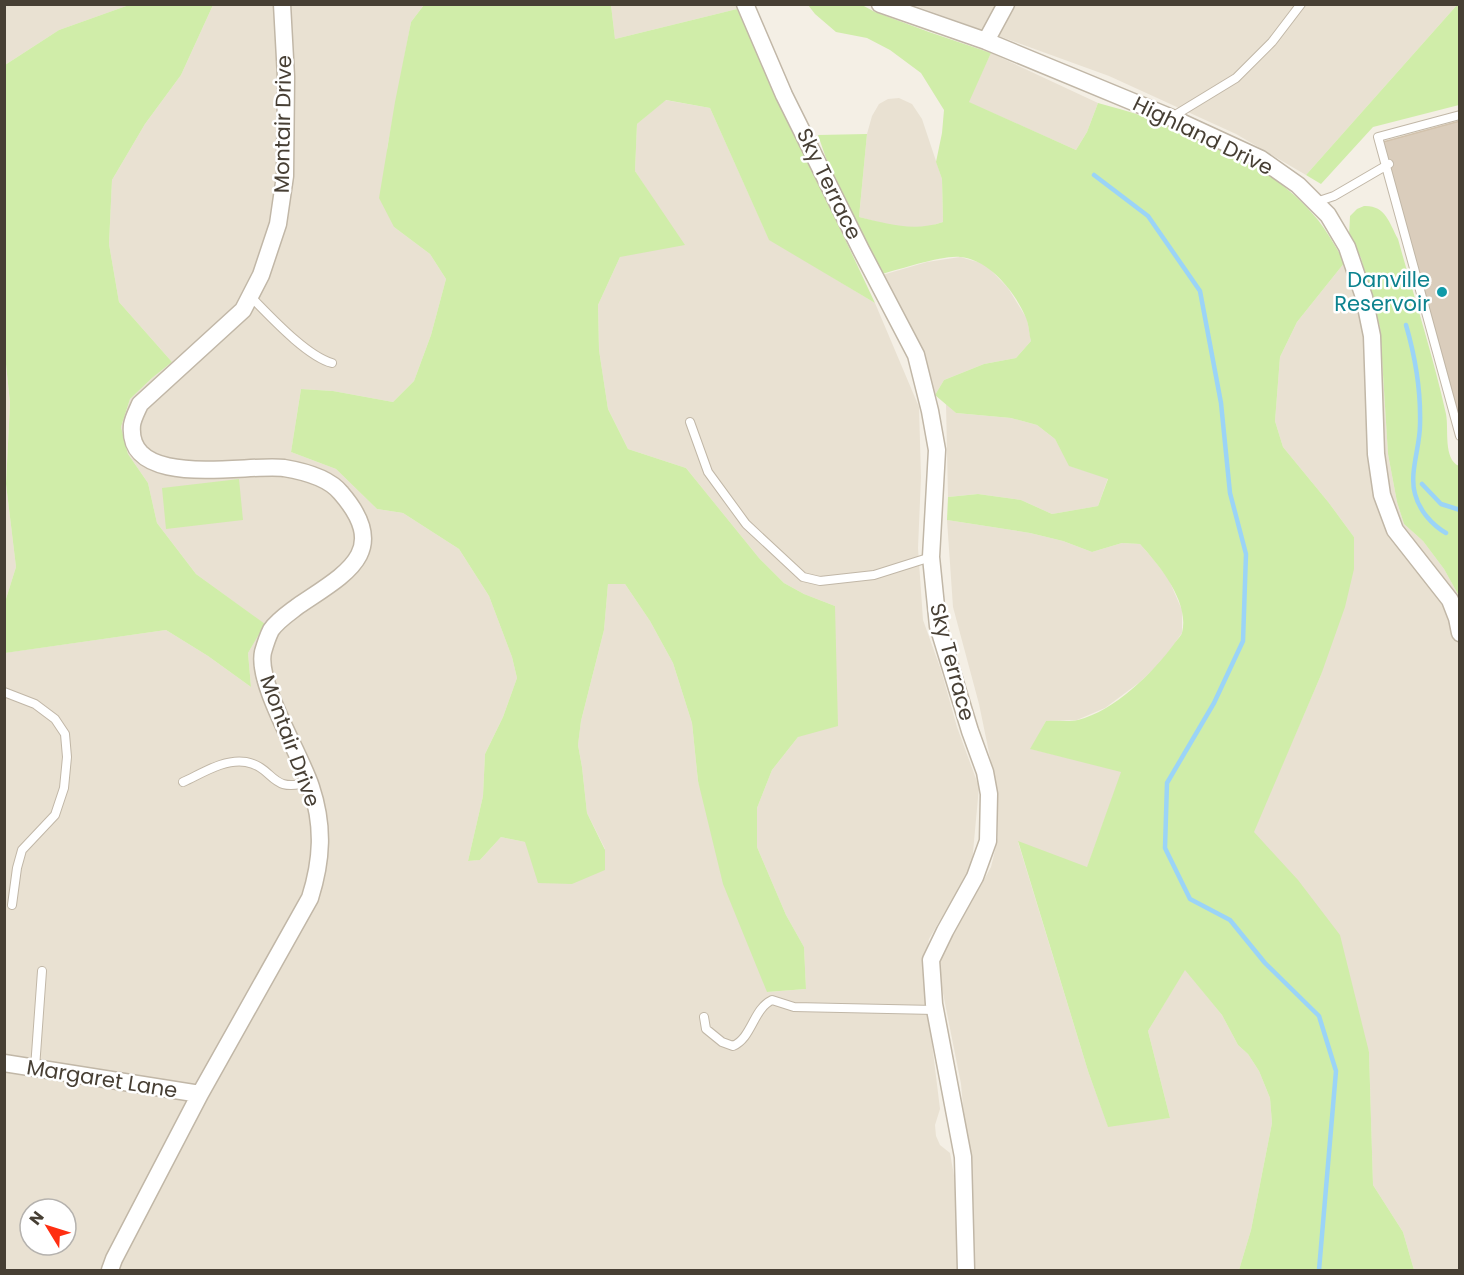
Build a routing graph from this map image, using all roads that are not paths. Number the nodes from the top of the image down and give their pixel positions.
1 (282, 4) edge
2 (746, 4) edge
3 (880, 4) edge
4 (1006, 4) edge
5 (1301, 4) edge
6 (986, 41) junction
7 (1460, 115) edge
8 (1172, 118) junction
9 (1388, 165) junction
10 (1315, 202) junction
11 (250, 296) junction
12 (332, 363) dead end
13 (690, 422) dead end
14 (1460, 436) edge
15 (931, 557) junction
16 (1460, 633) edge
17 (4, 692) edge
18 (183, 782) dead end
19 (309, 782) junction
20 (12, 905) dead end
21 (42, 971) dead end
22 (935, 1011) junction
23 (704, 1017) dead end
24 (4, 1064) edge
25 (35, 1068) junction
26 (200, 1094) junction
27 (110, 1270) edge
28 (966, 1270) edge

1 - 11 street, Montair Drive
2 - 15 street, Sky Terrace
3 - 6 street, Highland Drive
4 - 6 street
5 - 8 lane
6 - 8 street, Highland Drive
7 - 9 lane
8 - 10 street, Highland Drive
9 - 10 lane
9 - 14 lane
10 - 16 street, Highland Drive
11 - 12 lane
11 - 19 street, Montair Drive
13 - 15 lane
15 - 22 street, Sky Terrace
17 - 20 lane
18 - 19 lane
19 - 26 street, Montair Drive
21 - 25 lane
22 - 23 lane
22 - 28 street, Sky Terrace
24 - 25 street, Margaret Lane
25 - 26 street, Margaret Lane
26 - 27 street, Montair Drive

